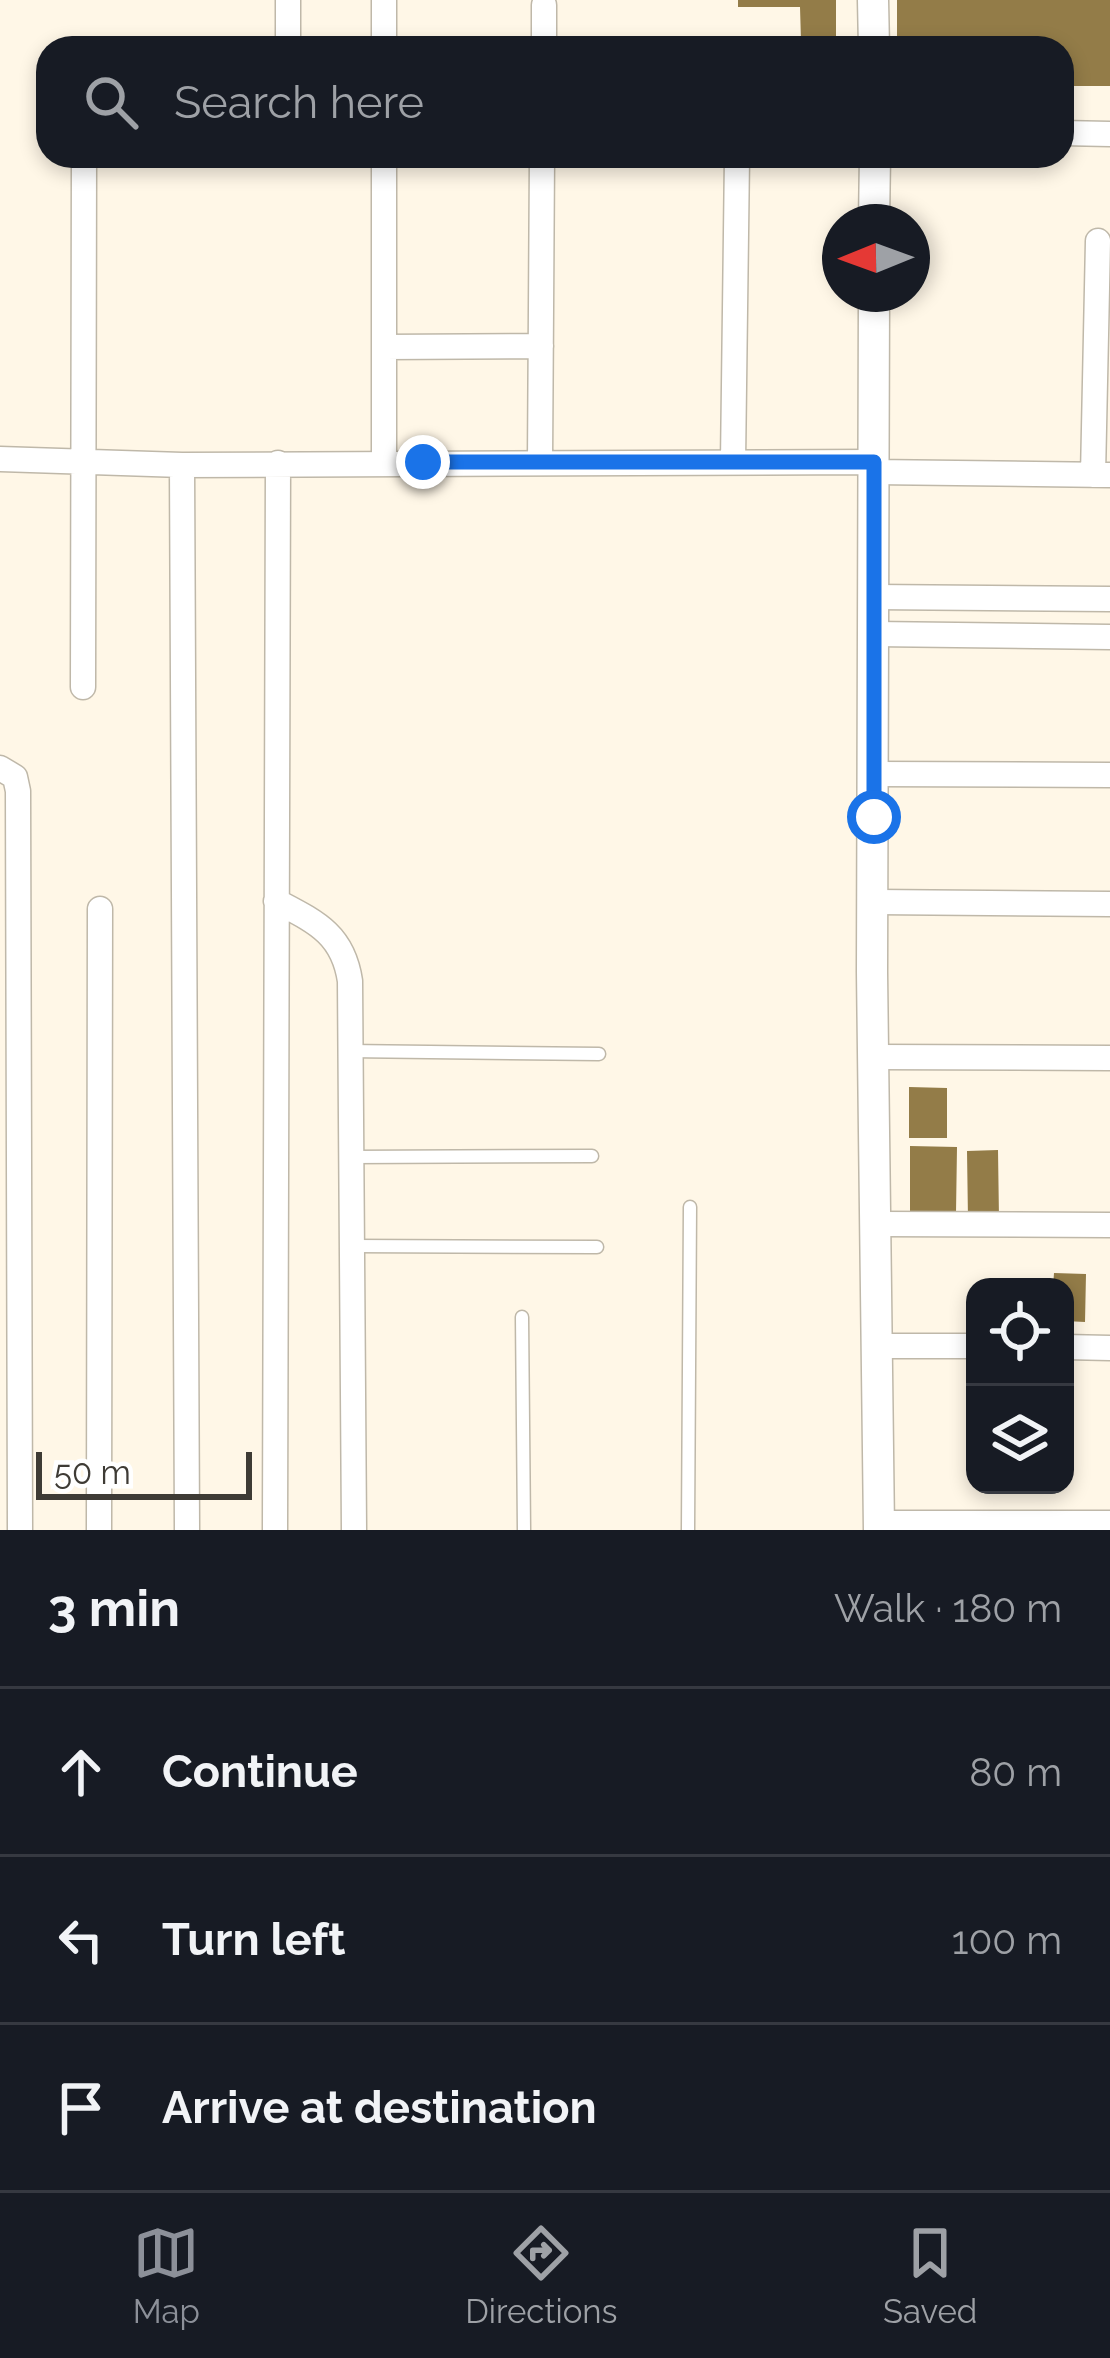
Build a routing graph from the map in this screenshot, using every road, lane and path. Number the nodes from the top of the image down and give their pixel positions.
1 (288, 0) edge
2 (384, 0) edge
3 (873, 0) edge
4 (544, 5) dead end
5 (288, 36) edge
6 (384, 36) edge
7 (544, 36) edge
8 (874, 36) edge
9 (1074, 133) edge
10 (1110, 134) edge
11 (84, 168) edge
12 (384, 168) edge
13 (542, 168) edge
14 (737, 168) edge
15 (875, 168) edge
16 (874, 204) edge
17 (1098, 242) dead end
18 (874, 312) edge
19 (541, 346) junction
20 (384, 347) junction
21 (0, 459) edge
22 (83, 462) junction
23 (384, 462) junction
24 (540, 462) junction
25 (733, 462) junction
26 (278, 464) junction
27 (182, 465) junction
28 (874, 467) junction
29 (1101, 475) edge
30 (874, 597) junction
31 (1110, 599) edge
32 (874, 634) junction
33 (1110, 637) edge
34 (82, 687) dead end
35 (0, 768) edge
36 (874, 774) junction
37 (1110, 775) edge
38 (276, 902) junction
39 (875, 902) junction
40 (1110, 904) edge
41 (100, 909) dead end
42 (348, 1051) junction
43 (599, 1054) dead end
44 (876, 1057) junction
45 (1110, 1058) edge
46 (592, 1156) dead end
47 (350, 1157) junction
48 (690, 1207) dead end
49 (877, 1224) junction
50 (1110, 1225) edge
51 (351, 1246) junction
52 (597, 1247) dead end
53 (522, 1317) dead end
54 (878, 1346) junction
55 (966, 1346) edge
56 (1074, 1347) edge
57 (1110, 1348) edge
58 (1110, 1523) edge
59 (879, 1527) edge
60 (20, 1530) edge
61 (99, 1530) edge
62 (187, 1530) edge
63 (274, 1530) edge
64 (354, 1530) edge
65 (524, 1530) edge
66 (688, 1530) edge

1 - 5 street
2 - 6 street
3 - 8 street
4 - 7 street
9 - 10 street
11 - 22 street
12 - 20 street
13 - 19 street
14 - 25 street
15 - 16 street
17 - 29 street
18 - 28 street
19 - 20 street
19 - 24 street
20 - 23 street
21 - 22 street
22 - 27 street
22 - 34 street
23 - 24 street
23 - 26 street
24 - 25 street
25 - 28 street
26 - 27 street
26 - 38 street
27 - 62 street
28 - 29 street
28 - 30 street
30 - 31 street
30 - 32 street
32 - 33 street
32 - 36 street
35 - 60 street
36 - 37 street
36 - 39 street
38 - 42 street
38 - 63 street
39 - 40 street
39 - 44 street
41 - 61 street
42 - 43 lane
42 - 47 street
44 - 45 street
44 - 49 street
46 - 47 lane
47 - 51 street
48 - 66 lane
49 - 50 street
49 - 54 street
51 - 52 lane
51 - 64 street
53 - 65 lane
54 - 55 street
54 - 59 street
56 - 57 street
58 - 59 street

